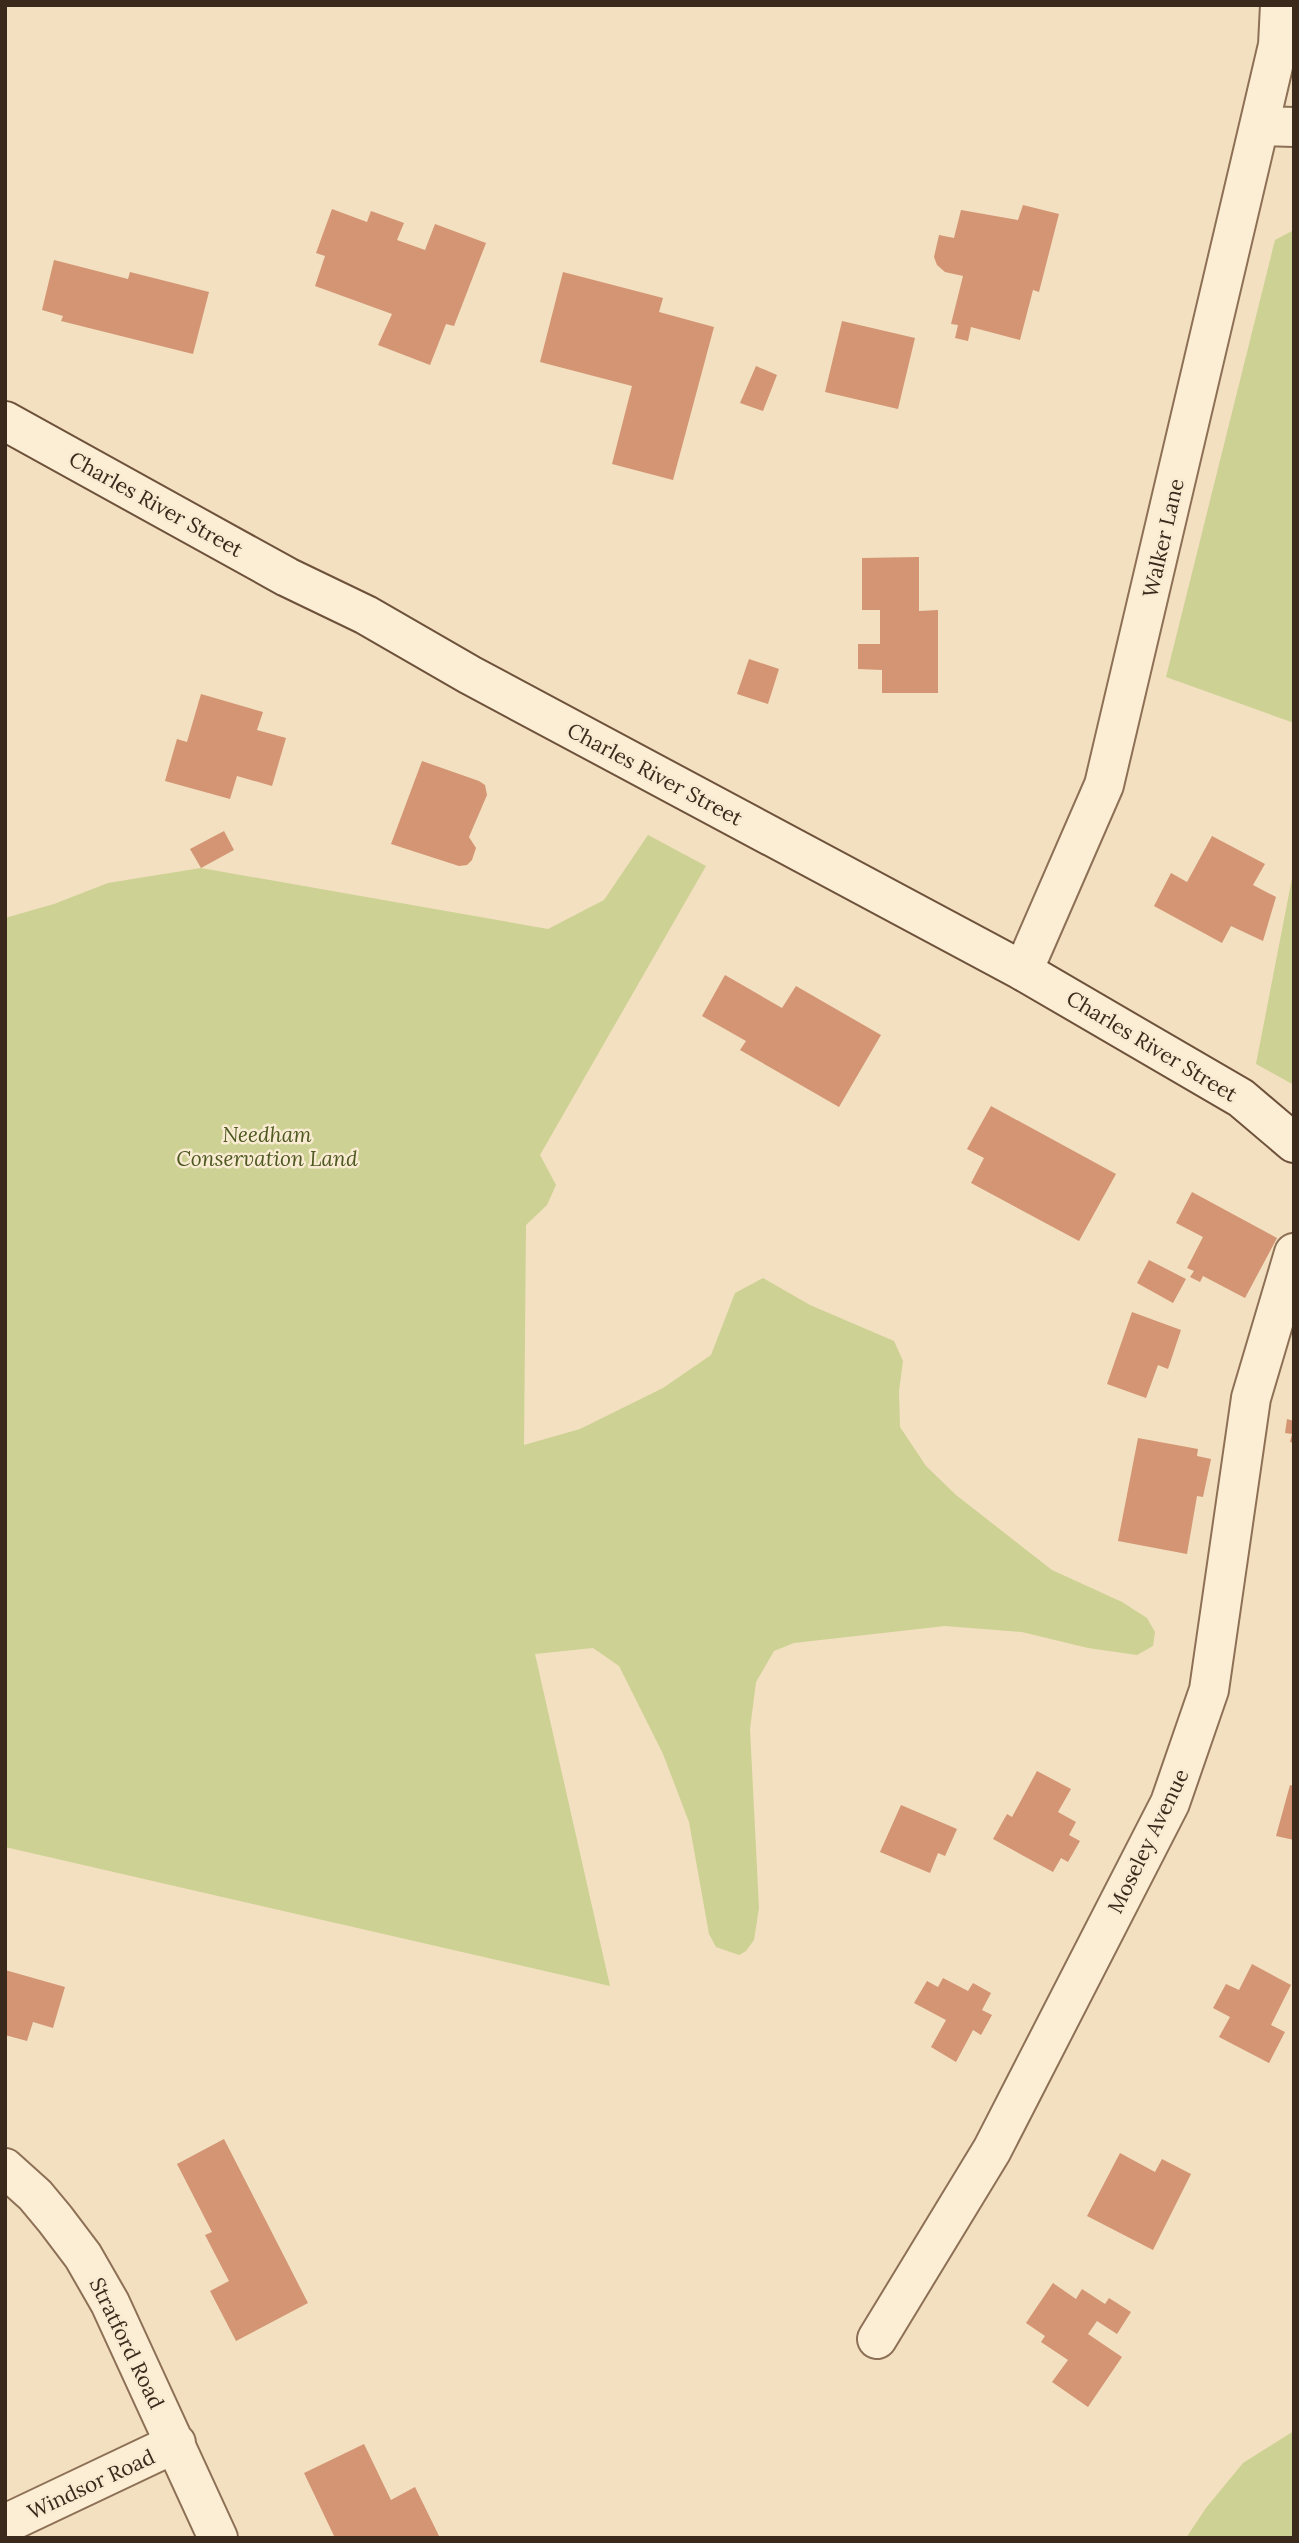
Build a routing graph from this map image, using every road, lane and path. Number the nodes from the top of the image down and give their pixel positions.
1 (1280, 5) edge
2 (1277, 127) edge
3 (5, 421) edge
4 (1023, 971) junction
5 (1294, 1143) edge
6 (1294, 1253) edge
7 (5, 2168) edge
8 (877, 2339) dead end
9 (176, 2443) junction
10 (5, 2524) edge
11 (218, 2538) edge

1 - 2 street, Walker Lane
2 - 4 street, Walker Lane
3 - 4 street, Charles River Street
4 - 5 street, Charles River Street
6 - 8 street, Moseley Avenue
7 - 9 street, Stratford Road
9 - 10 street, Windsor Road
9 - 11 street, Stratford Road

